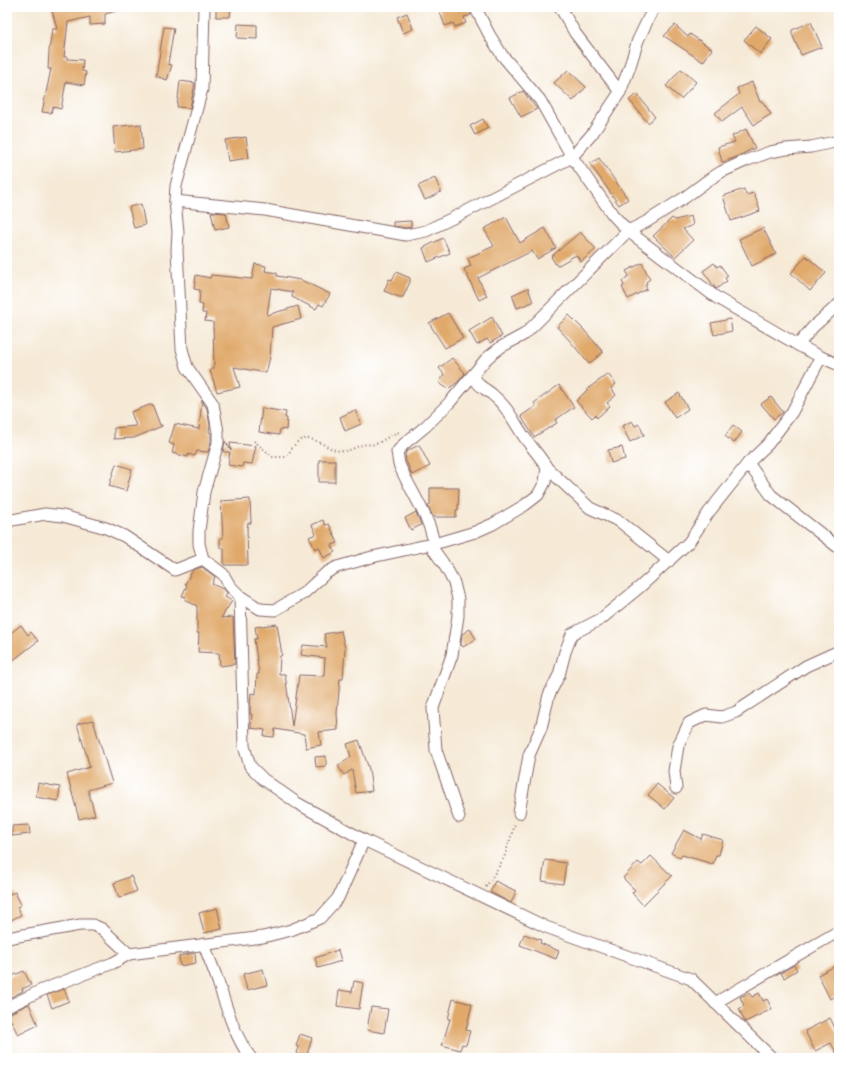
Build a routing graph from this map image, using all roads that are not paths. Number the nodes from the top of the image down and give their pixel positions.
1 (204, 7) edge
2 (475, 7) edge
3 (560, 7) edge
4 (654, 7) edge
5 (620, 92) junction
6 (839, 141) edge
7 (572, 156) junction
8 (175, 201) junction
9 (628, 231) junction
10 (839, 304) edge
11 (798, 345) junction
12 (821, 357) junction
13 (839, 365) edge
14 (474, 374) junction
15 (748, 464) junction
16 (547, 468) junction
17 (7, 521) edge
18 (434, 543) junction
19 (839, 548) edge
20 (203, 559) junction
21 (669, 561) junction
22 (240, 596) junction
23 (839, 651) edge
24 (676, 788) dead end
25 (519, 813) road end
26 (460, 817) dead end
27 (364, 840) junction
28 (839, 931) edge
29 (7, 938) edge
30 (204, 944) junction
31 (129, 954) junction
32 (715, 1002) junction
33 (7, 1007) edge
34 (251, 1058) edge
35 (772, 1058) edge

1 - 8 street
2 - 7 street
3 - 5 street
4 - 5 street
5 - 7 street
6 - 9 street
7 - 8 street
7 - 9 street
8 - 20 street
9 - 11 street
9 - 14 street
10 - 11 street
11 - 12 street
12 - 13 street
12 - 15 street
14 - 16 street
14 - 18 street
15 - 19 street
15 - 21 street
16 - 18 street
16 - 21 street
17 - 20 street
18 - 22 street
18 - 26 street
20 - 22 street
21 - 25 street
22 - 27 street
23 - 24 street
27 - 30 street
27 - 32 street
28 - 32 street
29 - 31 street
30 - 31 street
30 - 34 street
31 - 33 street
32 - 35 street

